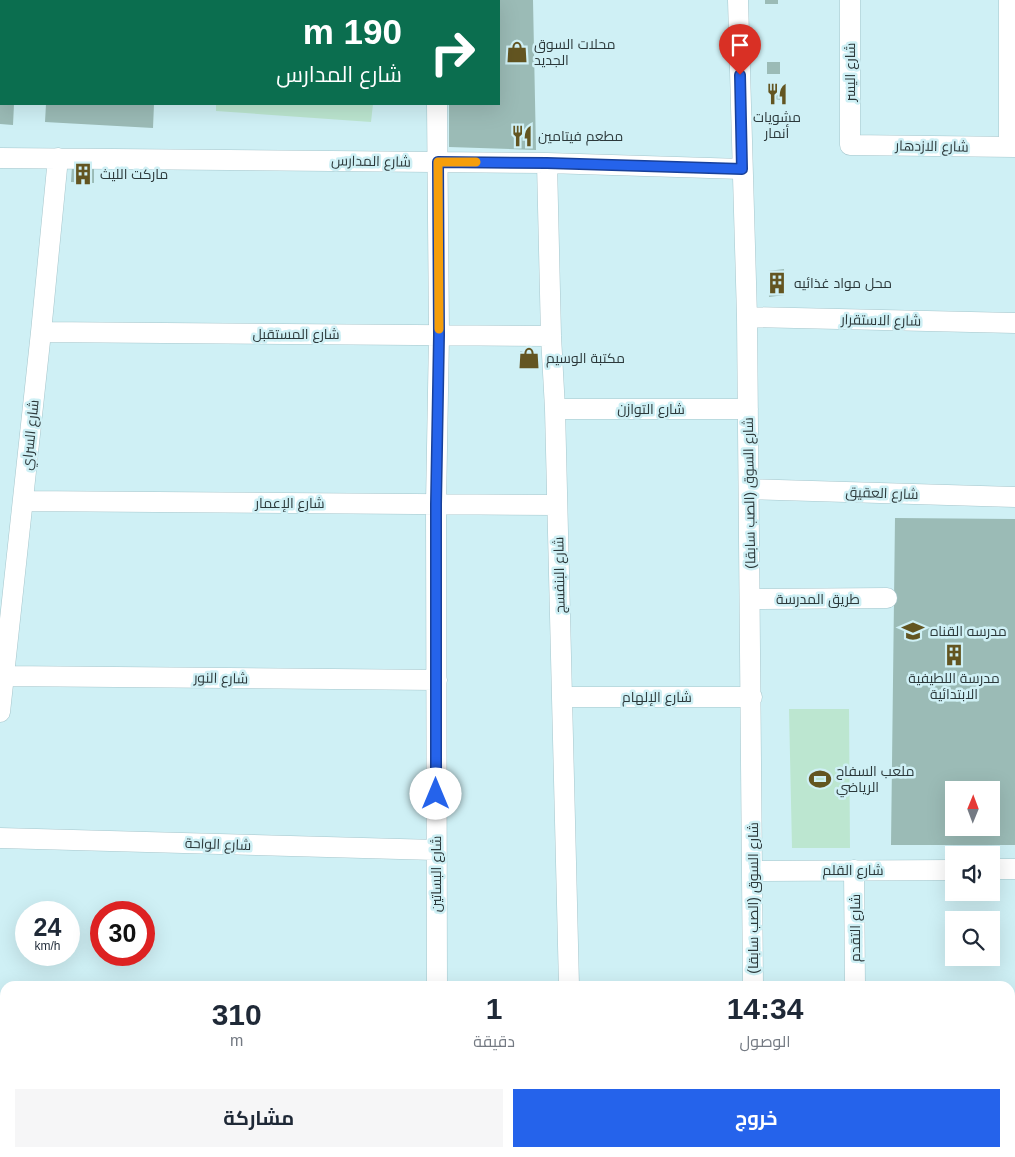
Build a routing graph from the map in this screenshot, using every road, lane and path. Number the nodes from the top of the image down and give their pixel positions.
1 (738, 0) edge
2 (850, 0) edge
3 (1009, 0) edge
4 (437, 105) edge
5 (850, 145) joint
6 (1012, 147) edge
7 (0, 158) edge
8 (58, 158) junction
9 (438, 162) junction
10 (547, 163) junction
11 (742, 169) junction
12 (747, 317) junction
13 (1015, 323) edge
14 (41, 332) junction
15 (439, 335) junction
16 (551, 336) junction
17 (555, 409) junction
18 (748, 409) junction
19 (749, 489) junction
20 (1015, 498) edge
21 (23, 501) junction
22 (436, 504) junction
23 (557, 505) junction
24 (887, 598) dead end
25 (750, 599) junction
26 (4, 676) junction
27 (437, 680) junction
28 (562, 697) junction
29 (752, 697) junction
30 (0, 712) edge
31 (0, 838) edge
32 (436, 850) junction
33 (1000, 869) edge
34 (1015, 869) edge
35 (854, 870) junction
36 (945, 870) edge
37 (752, 871) junction
38 (437, 981) edge
39 (568, 981) edge
40 (753, 981) edge
41 (855, 981) edge

1 - 11 street, شارع السوق (الصب سابقا)
2 - 5 street, شارع اليسر
3 - 6 street
4 - 9 street
5 - 6 street, شارع الازدهار
7 - 8 street, شارع المدارس
8 - 9 street, شارع المدارس
8 - 14 street, شارع السراي
9 - 10 street, شارع المدارس
9 - 15 street, شارع البساتين
10 - 11 street, شارع المدارس
10 - 16 street, شارع البنفسج
11 - 12 street, شارع السوق (الصب سابقا)
12 - 13 street, شارع الاستقرار
12 - 18 street, شارع السوق (الصب سابقا)
14 - 15 street, شارع المستقبل
14 - 21 street, شارع السراي
15 - 16 street, شارع المستقبل
15 - 22 street, شارع البساتين
16 - 17 street, شارع البنفسج
17 - 18 street, شارع التوازن
17 - 23 street, شارع البنفسج
18 - 19 street, شارع السوق (الصب سابقا)
19 - 20 street, شارع العقيق
19 - 25 street, شارع السوق (الصب سابقا)
21 - 22 street, شارع الإعمار
21 - 26 street, شارع السراي
22 - 23 street, شارع الإعمار
22 - 27 street, شارع البساتين
23 - 28 street, شارع البنفسج
24 - 25 street, طريق المدرسة
25 - 29 street, شارع السوق (الصب سابقا)
26 - 27 street, شارع النور
26 - 30 street, شارع السراي
27 - 32 street, شارع البساتين
28 - 29 street, شارع الإلهام
28 - 39 street, شارع البنفسج
29 - 37 street, شارع السوق (الصب سابقا)
31 - 32 street, شارع الواحة
32 - 38 street, شارع البساتين
33 - 34 street
35 - 36 street, شارع القلم
35 - 37 street, شارع القلم
35 - 41 street, شارع التقدم
37 - 40 street, شارع السوق (الصب سابقا)

